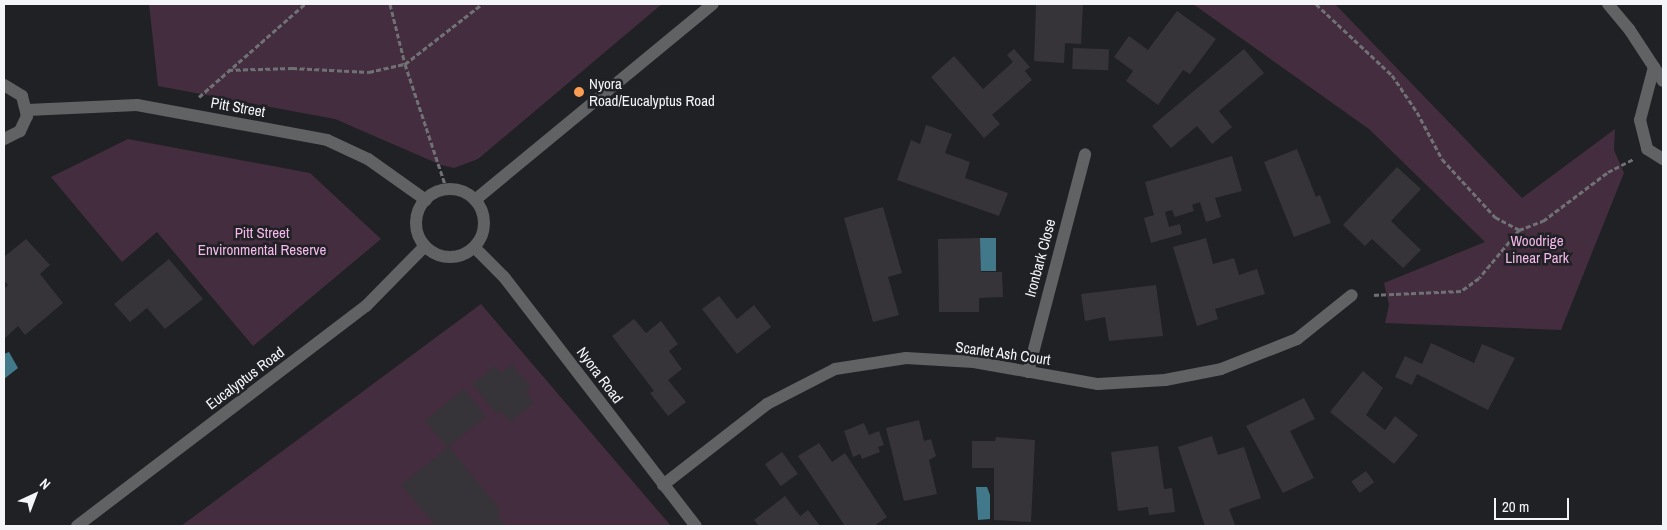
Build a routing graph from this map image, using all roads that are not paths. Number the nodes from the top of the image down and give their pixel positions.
1 (713, 4) edge
2 (1608, 4) edge
3 (1654, 67) junction
4 (1663, 81) edge
5 (4, 85) edge
6 (27, 110) junction
7 (4, 140) edge
8 (1085, 154) dead end
9 (1663, 159) edge
10 (426, 200) junction
11 (475, 200) junction
12 (425, 246) junction
13 (474, 247) junction
14 (1352, 295) road end
15 (1028, 372) junction
16 (663, 485) junction
17 (77, 526) edge
18 (696, 526) edge

1 - 11 street
2 - 3 street
3 - 4 street
3 - 9 street
5 - 6 street
6 - 7 street
6 - 10 street, Pitt Street
8 - 15 street, Ironbark Close
10 - 11 street
10 - 12 street
11 - 13 street
12 - 13 street
12 - 17 street, Eucalyptus Road
13 - 16 street, Nyora Road
14 - 15 street, Scarlet Ash Court
15 - 16 street, Scarlet Ash Court
16 - 18 street, Nyora Road

